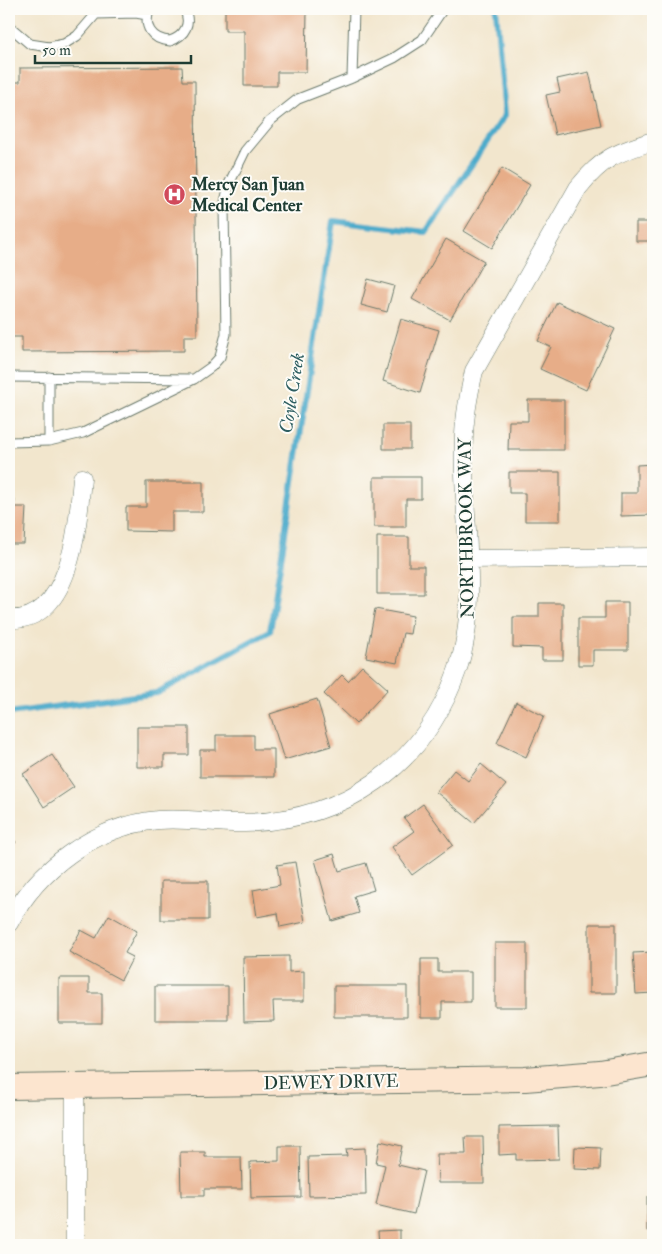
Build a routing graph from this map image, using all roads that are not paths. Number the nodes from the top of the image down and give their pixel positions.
1 (184, 9) edge
2 (354, 9) edge
3 (443, 9) edge
4 (149, 12) edge
5 (9, 26) edge
6 (352, 78) junction
7 (653, 140) edge
8 (9, 377) edge
9 (49, 377) junction
10 (194, 379) junction
11 (49, 441) junction
12 (9, 442) edge
13 (82, 478) dead end
14 (653, 556) edge
15 (468, 559) junction
16 (9, 619) edge
17 (9, 923) edge
18 (653, 1064) edge
19 (75, 1086) junction
20 (9, 1087) edge
21 (75, 1245) edge

1 - 4 lane
2 - 6 lane
3 - 6 lane
4 - 5 lane
6 - 10 lane
7 - 15 street, NORTHBROOK WAY
8 - 9 lane
9 - 10 lane
9 - 11 lane
10 - 11 lane
11 - 12 lane
13 - 16 street
14 - 15 street
15 - 17 street, NORTHBROOK WAY
18 - 19 main road, DEWEY DRIVE
19 - 20 main road, DEWEY DRIVE
19 - 21 street

